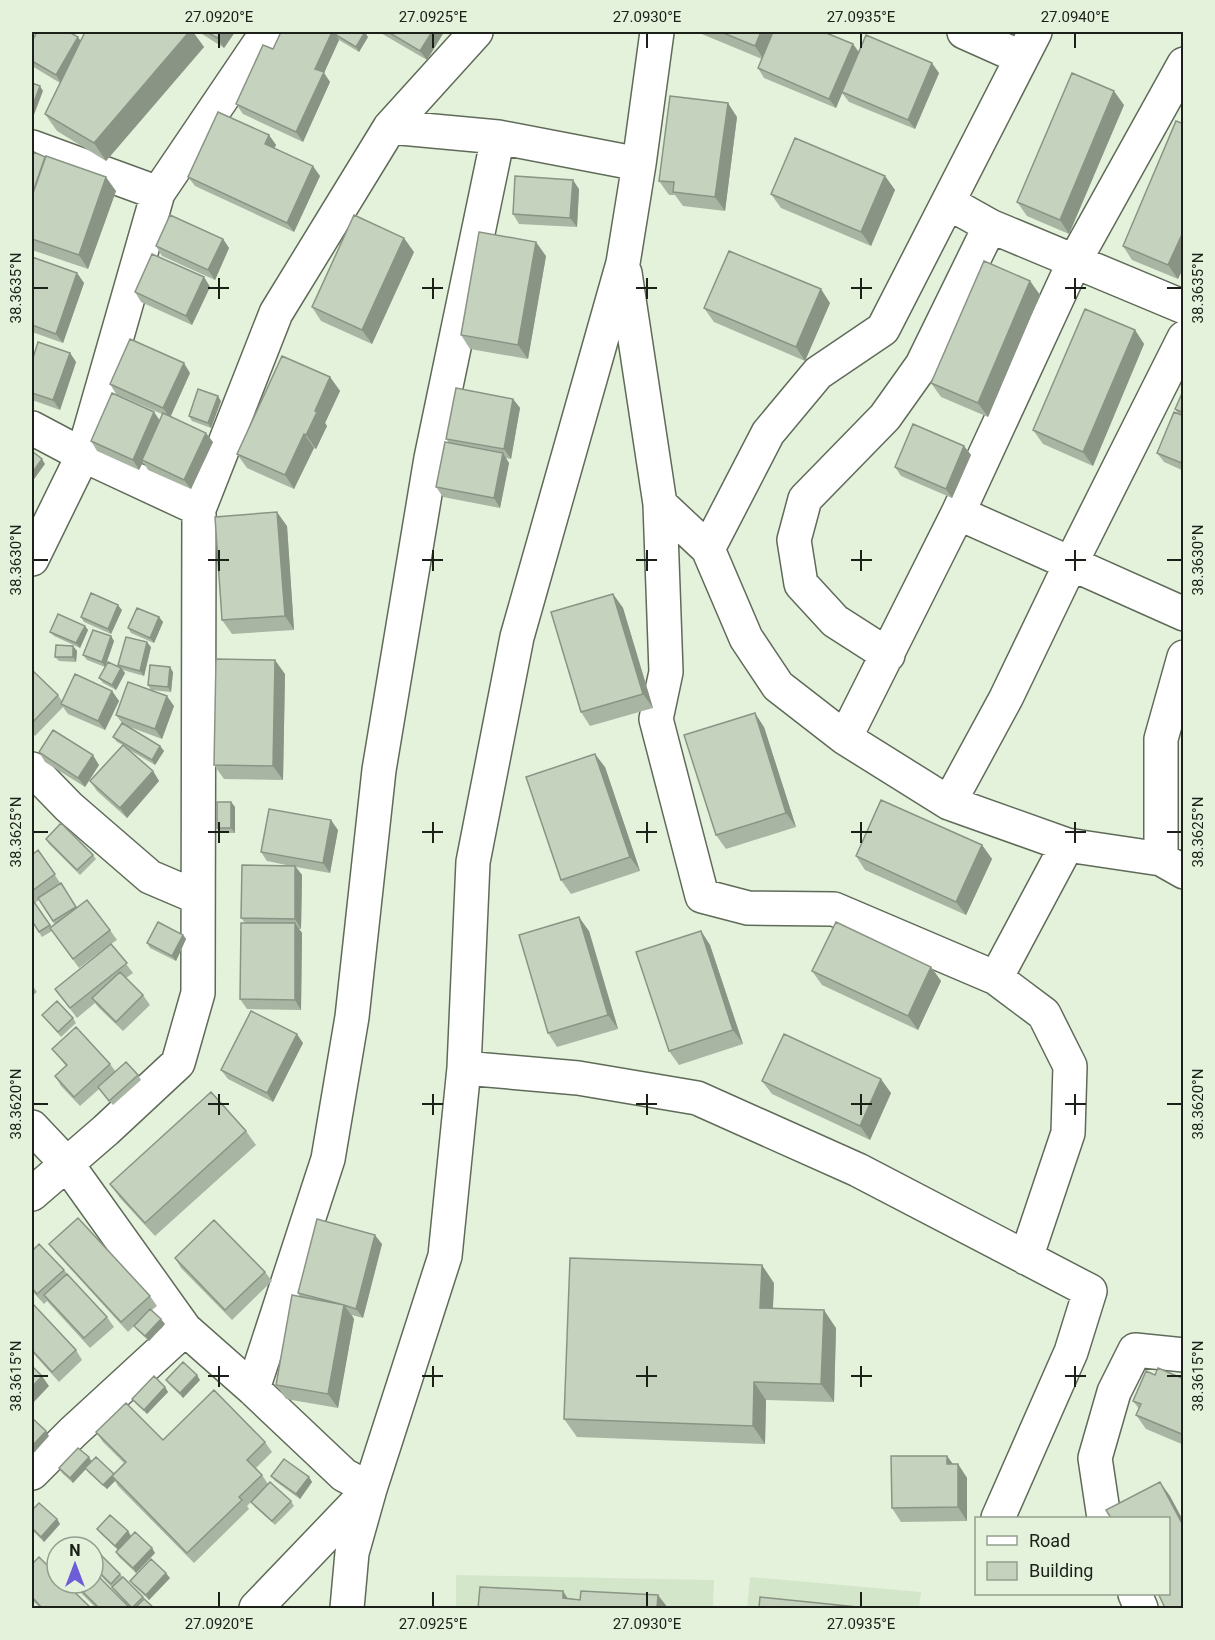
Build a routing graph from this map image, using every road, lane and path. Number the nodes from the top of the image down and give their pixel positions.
1 (267, 32) edge
2 (476, 32) edge
3 (657, 32) edge
4 (964, 32) edge
5 (1028, 44) edge
6 (1184, 64) edge
7 (390, 127) junction
8 (498, 137) junction
9 (32, 147) edge
10 (639, 164) junction
11 (158, 194) junction
12 (949, 203) junction
13 (990, 226) junction
14 (1074, 262) junction
15 (623, 263) junction
16 (1184, 307) edge
17 (1184, 338) edge
18 (32, 428) edge
19 (83, 455) junction
20 (660, 504) junction
21 (199, 508) junction
22 (958, 513) junction
23 (708, 549) junction
24 (32, 559) edge
25 (1070, 565) junction
26 (1184, 614) edge
27 (888, 655) junction
28 (1184, 657) edge
29 (845, 738) junction
30 (32, 769) edge
31 (949, 803) junction
32 (1067, 845) junction
33 (1172, 866) edge
34 (197, 897) junction
35 (996, 978) junction
36 (464, 1068) junction
37 (32, 1128) edge
38 (67, 1164) junction
39 (32, 1194) edge
40 (1026, 1258) junction
41 (185, 1329) junction
42 (1184, 1355) edge
43 (253, 1389) junction
44 (32, 1473) edge
45 (370, 1489) junction
46 (998, 1517) edge
47 (1104, 1517) edge
48 (256, 1608) edge
49 (347, 1608) edge

1 - 11 street
2 - 7 street
3 - 10 street
4 - 5 street
5 - 12 street
6 - 14 street
7 - 8 street
7 - 21 street
8 - 10 street
8 - 43 street
9 - 11 street
10 - 15 street
11 - 19 street
12 - 13 street
12 - 23 street
13 - 14 street
13 - 27 street
14 - 16 street
14 - 22 street
15 - 20 street
15 - 36 street
17 - 25 street
18 - 19 street
19 - 21 street
19 - 24 street
20 - 23 street
20 - 35 street
21 - 34 street
22 - 25 street
22 - 27 street
23 - 29 street
25 - 26 street
25 - 31 street
27 - 29 street
28 - 33 street
29 - 31 street
30 - 34 street
31 - 32 street
32 - 33 street
32 - 35 street
34 - 38 street
35 - 40 street
36 - 40 street
36 - 45 street
37 - 38 street
38 - 39 street
38 - 41 street
40 - 46 street
41 - 43 street
41 - 44 street
42 - 47 street
43 - 45 street
45 - 48 street
45 - 49 street

